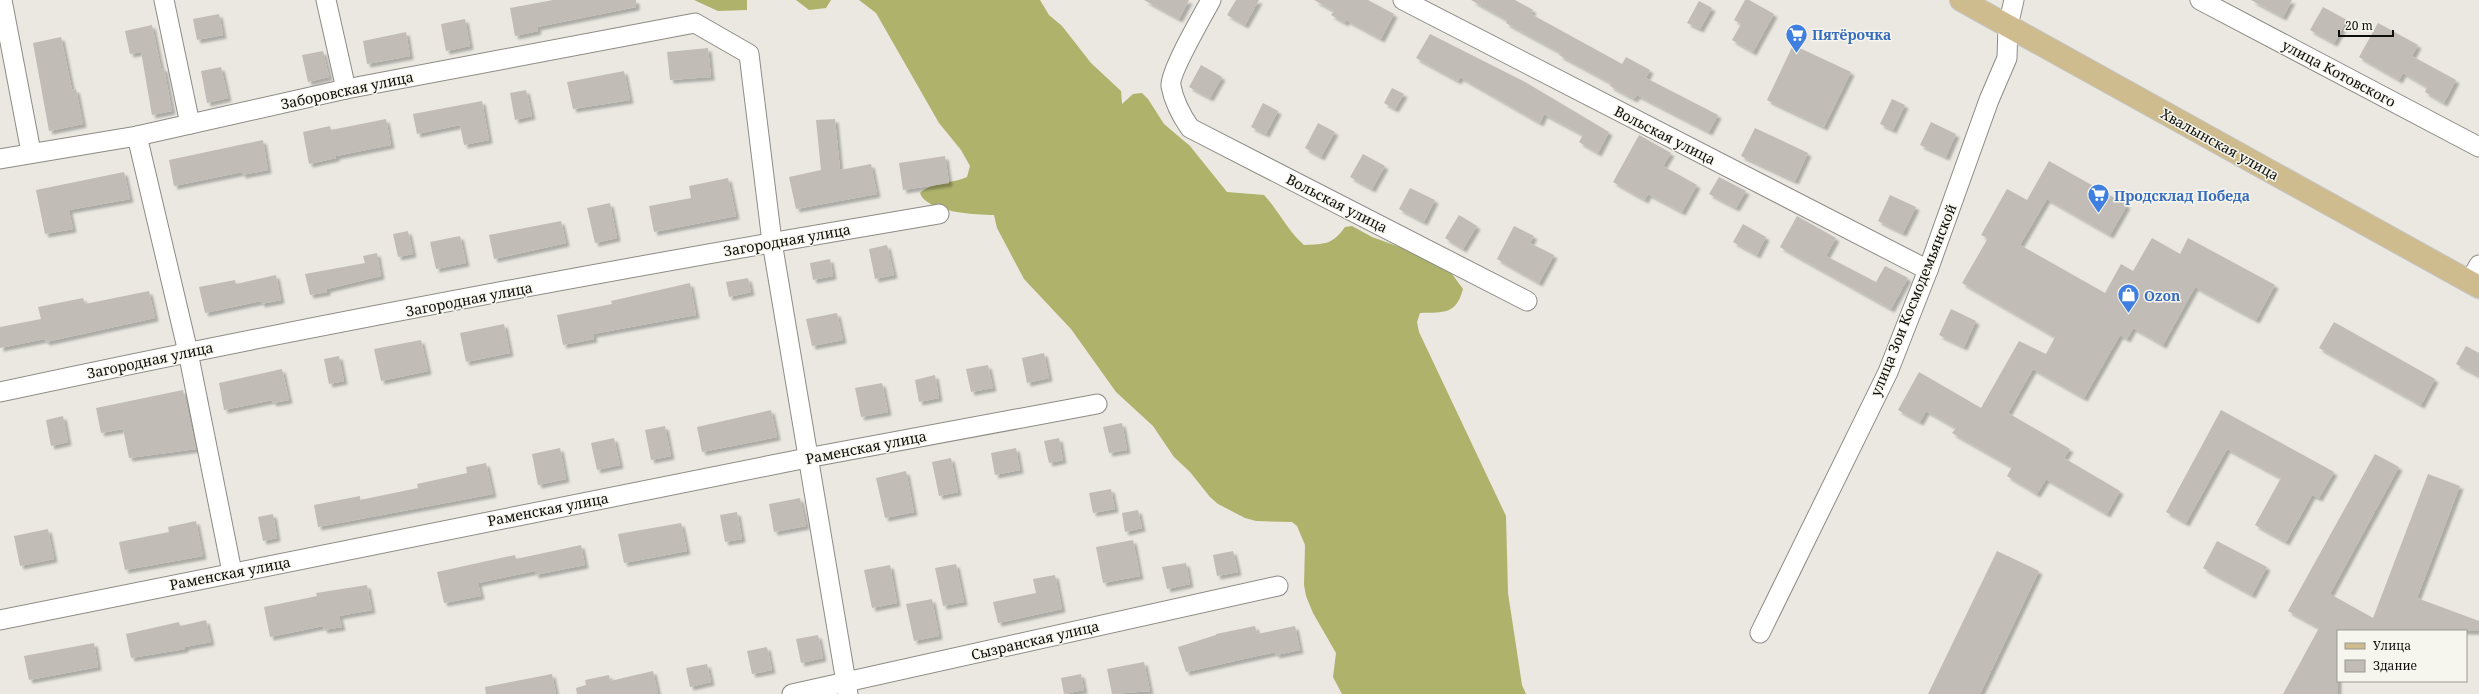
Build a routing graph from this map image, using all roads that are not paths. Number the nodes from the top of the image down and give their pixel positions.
1 (2, 0) edge
2 (164, 0) edge
3 (326, 0) edge
4 (1210, 0) edge
5 (1402, 0) edge
6 (1961, 0) edge
7 (2014, 0) edge
8 (2200, 0) edge
9 (2008, 26) junction
10 (346, 89) junction
11 (190, 124) junction
12 (137, 136) junction
13 (2478, 145) edge
14 (31, 152) junction
15 (0, 159) edge
16 (939, 214) dead end
17 (772, 242) junction
18 (1928, 270) junction
19 (2476, 278) edge
20 (1527, 300) dead end
21 (188, 352) junction
22 (0, 392) edge
23 (1097, 404) dead end
24 (807, 458) junction
25 (232, 572) junction
26 (1278, 586) dead end
27 (0, 620) edge
28 (1760, 633) dead end
29 (847, 688) edge
30 (792, 694) edge

1 - 14 street
2 - 11 street
3 - 10 street
4 - 20 street, Вольская улица
5 - 18 street, Вольская улица
6 - 9 main road, Хвалынская улица
7 - 9 street, улица Зои Космодемьянской
8 - 13 street, улица Котовского
9 - 18 street, улица Зои Космодемьянской
9 - 19 main road, Хвалынская улица
10 - 11 street, Заборовская улица
10 - 17 street, Заборовская улица
11 - 12 street, Заборовская улица
12 - 14 street, Заборовская улица
12 - 21 street
14 - 15 street, Заборовская улица
16 - 17 street, Загородная улица
17 - 21 street, Загородная улица
17 - 24 street
18 - 28 street, улица Зои Космодемьянской
21 - 22 street, Загородная улица
21 - 25 street
23 - 24 street, Раменская улица
24 - 25 street, Раменская улица
24 - 29 street
25 - 27 street, Раменская улица
26 - 29 street, Сызранская улица
29 - 30 street, Сызранская улица

